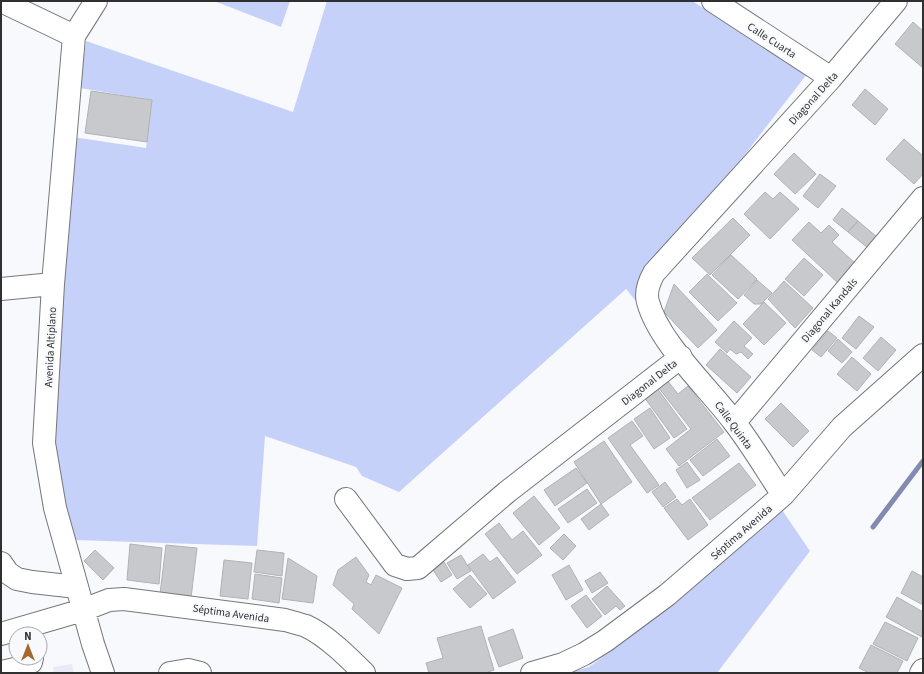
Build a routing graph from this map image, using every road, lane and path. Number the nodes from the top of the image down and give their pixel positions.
1 (1, 1) edge
2 (96, 1) edge
3 (713, 1) edge
4 (896, 1) edge
5 (74, 36) junction
6 (831, 78) junction
7 (923, 198) edge
8 (53, 284) junction
9 (1, 289) edge
10 (923, 355) edge
11 (681, 357) junction
12 (734, 422) junction
13 (783, 495) junction
14 (346, 499) dead end
15 (2, 566) edge
16 (77, 587) junction
17 (83, 610) junction
18 (45, 626) edge
19 (343, 664) edge
20 (923, 670) edge
21 (103, 673) edge
22 (170, 673) edge
23 (200, 673) edge
24 (364, 673) edge
25 (532, 673) edge
26 (921, 673) edge

1 - 5 street
2 - 5 street, Avenida Altiplano
3 - 6 street, Calle Cuarta
4 - 6 street, Diagonal Delta
5 - 8 street, Avenida Altiplano
6 - 11 street, Diagonal Delta
7 - 12 street, Diagonal Kandals
8 - 9 street
8 - 16 street, Avenida Altiplano
10 - 13 street, Séptima Avenida
11 - 12 street, Calle Quinta
11 - 14 street, Diagonal Delta
12 - 13 street, Calle Quinta
13 - 25 street, Séptima Avenida
15 - 16 street
16 - 17 street, Avenida Altiplano
17 - 18 street
17 - 19 street, Séptima Avenida
17 - 21 street, Avenida Altiplano
19 - 24 street, Séptima Avenida
20 - 26 street
22 - 23 street

